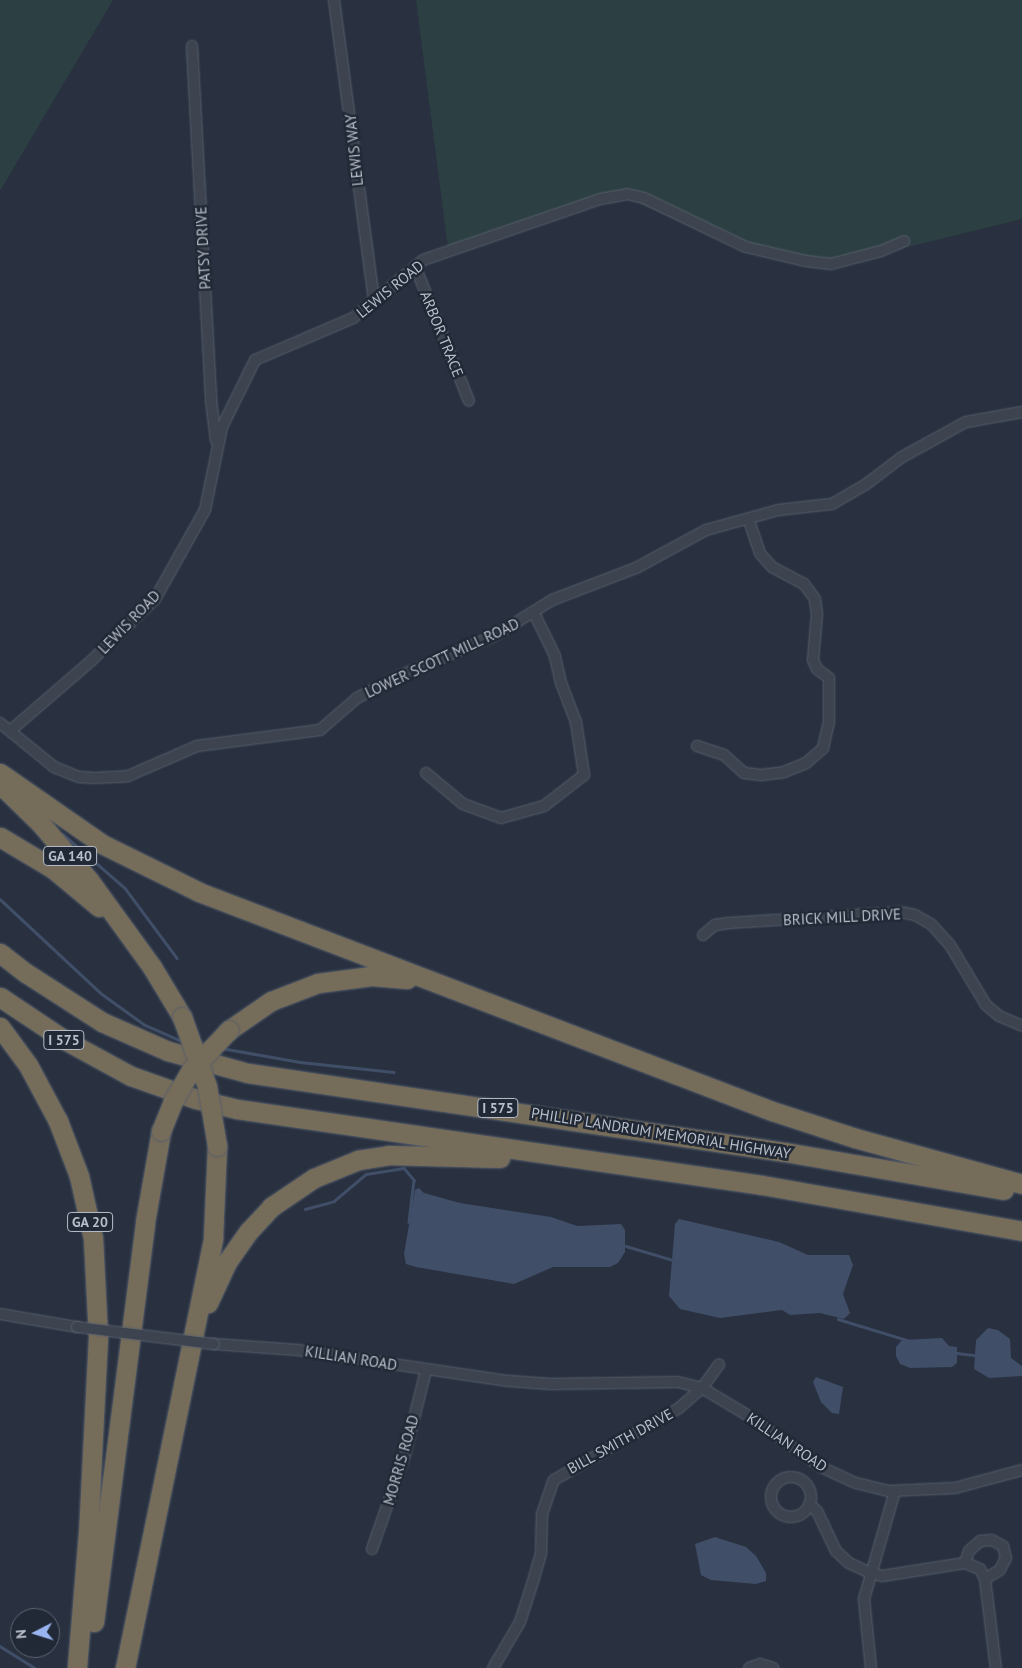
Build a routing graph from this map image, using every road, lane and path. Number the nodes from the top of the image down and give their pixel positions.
1 (334, 0) edge
2 (192, 46) dead end
3 (904, 241) dead end
4 (415, 266) junction
5 (374, 300) junction
6 (468, 401) dead end
7 (1022, 412) edge
8 (217, 450) junction
9 (748, 519) junction
10 (534, 613) junction
11 (0, 723) edge
12 (10, 731) junction
13 (697, 746) dead end
14 (0, 772) edge
15 (426, 773) dead end
16 (0, 784) edge
17 (0, 837) edge
18 (703, 935) dead end
19 (131, 936) junction
20 (0, 953) edge
21 (435, 984) junction
22 (0, 997) edge
23 (0, 1026) edge
24 (1022, 1026) edge
25 (608, 1163) junction
26 (1022, 1184) edge
27 (1022, 1193) edge
28 (1022, 1231) edge
29 (0, 1314) edge
30 (195, 1336) junction
31 (719, 1365) dead end
32 (426, 1370) junction
33 (702, 1388) junction
34 (1022, 1470) edge
35 (895, 1491) junction
36 (810, 1504) dead end
37 (372, 1549) dead end
38 (965, 1563) junction
39 (870, 1573) junction
40 (985, 1579) junction
41 (77, 1668) edge
42 (88, 1668) edge
43 (125, 1668) edge
44 (493, 1668) edge
45 (749, 1668) edge
46 (773, 1668) edge
47 (871, 1668) edge
48 (996, 1668) edge

1 - 5 street, LEWIS WAY
2 - 8 street, PATSY DRIVE
3 - 4 street, LEWIS ROAD
4 - 5 street, LEWIS ROAD
4 - 6 street, ARBOR TRACE
5 - 8 street, LEWIS ROAD
7 - 9 street, LOWER SCOTT MILL ROAD
8 - 12 street, LEWIS ROAD
9 - 10 street, LOWER SCOTT MILL ROAD
9 - 13 street
10 - 12 street, LOWER SCOTT MILL ROAD
10 - 15 street
11 - 12 street, LOWER SCOTT MILL ROAD
14 - 21 highway
16 - 19 highway, GA 140
17 - 19 highway
18 - 24 street, BRICK MILL DRIVE
19 - 30 highway, bridge
20 - 27 highway, PHILLIP LANDRUM MEMORIAL HIGHWAY / I 575
21 - 26 highway
21 - 42 highway, bridge
22 - 25 highway, I 575
23 - 41 highway, GA 20
25 - 28 highway, I 575
25 - 30 highway
29 - 32 street, KILLIAN ROAD, bridge
30 - 43 highway
31 - 33 street
32 - 33 street, KILLIAN ROAD
32 - 37 street, MORRIS ROAD
33 - 35 street, KILLIAN ROAD
33 - 44 street, BILL SMITH DRIVE
34 - 35 street, KILLIAN ROAD
35 - 39 street
36 - 39 street
38 - 39 street
38 - 40 street
38 - 40 street
39 - 47 street
40 - 48 street
45 - 46 street

